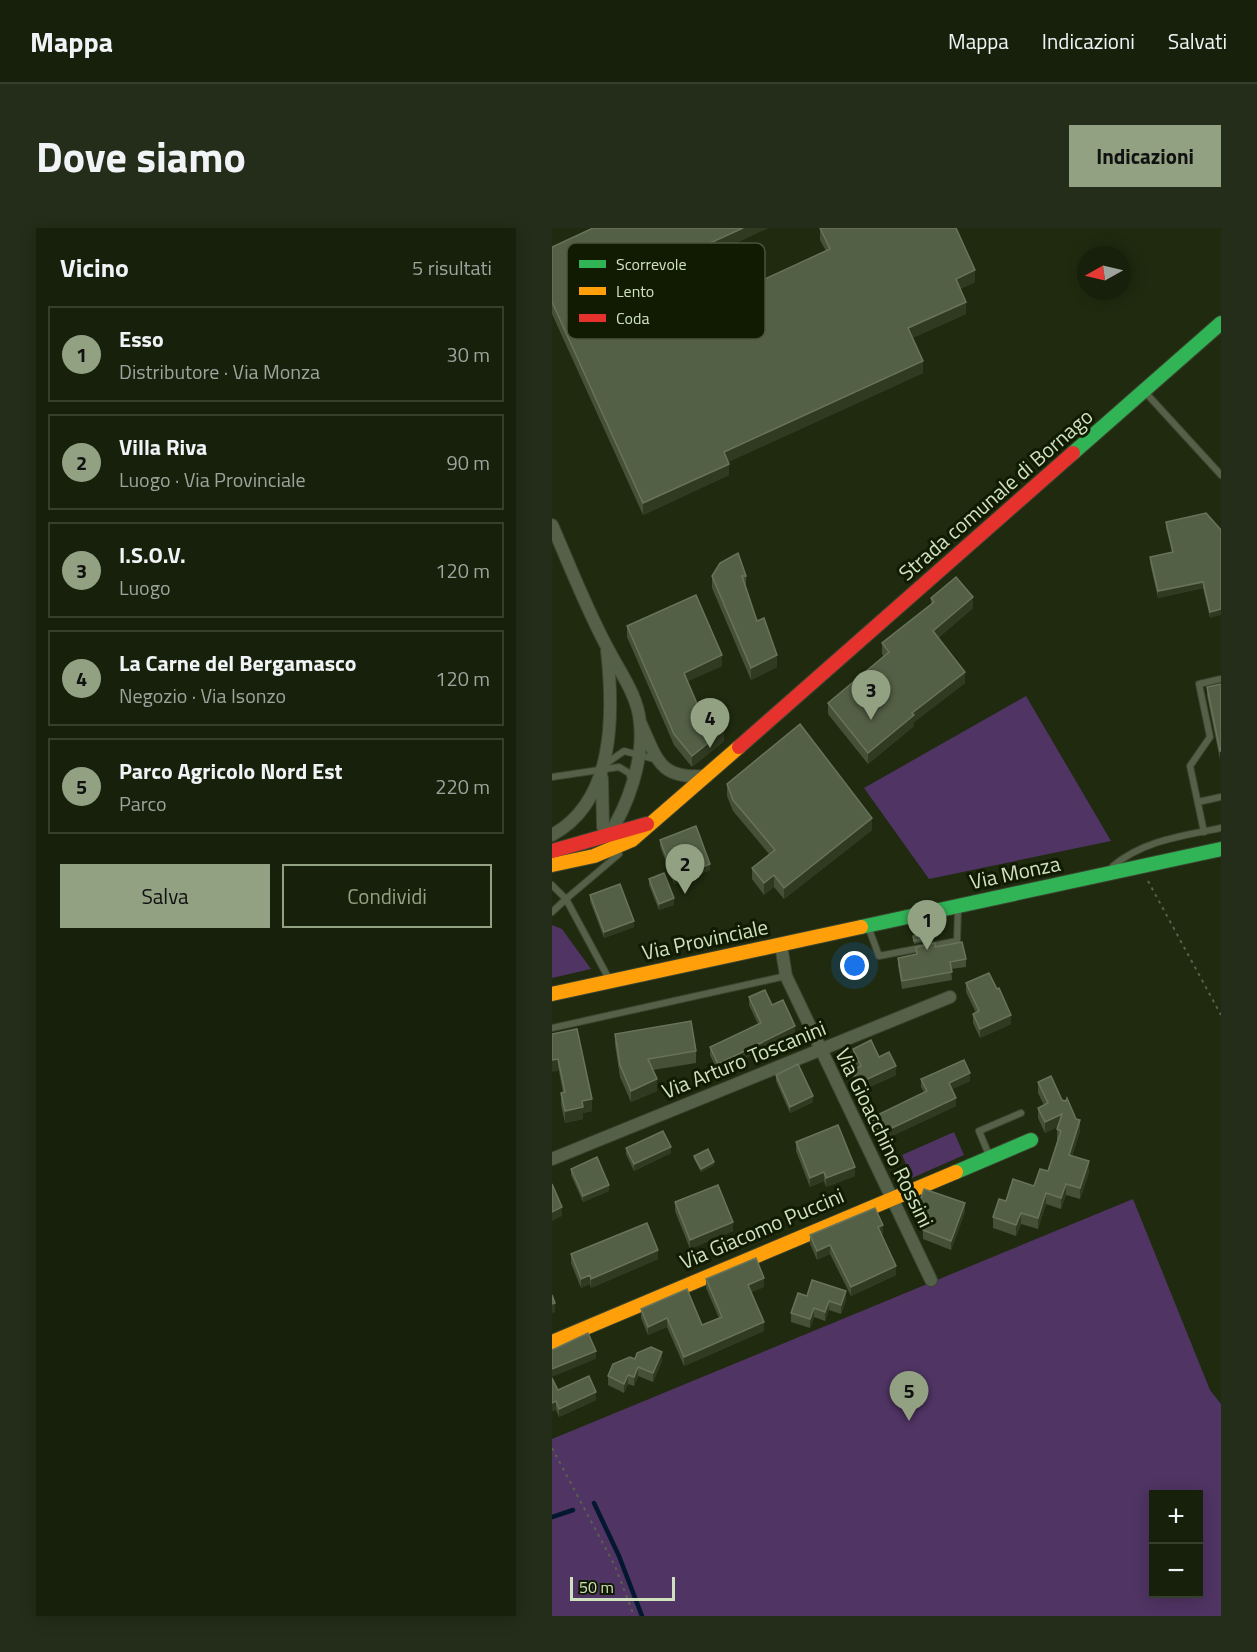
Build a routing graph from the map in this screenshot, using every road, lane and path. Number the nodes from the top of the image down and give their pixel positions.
1 (1221, 323) edge
2 (1145, 392) junction
3 (1221, 475) edge
4 (552, 525) edge
5 (607, 647) junction
6 (1221, 679) edge
7 (640, 723) junction
8 (638, 753) junction
9 (657, 761) junction
10 (601, 771) junction
11 (706, 776) junction
12 (552, 777) edge
13 (632, 782) junction
14 (1221, 797) edge
15 (1198, 802) junction
16 (654, 822) junction
17 (1221, 828) edge
18 (1204, 832) junction
19 (552, 835) edge
20 (608, 836) junction
21 (634, 840) junction
22 (1221, 849) edge
23 (552, 851) edge
24 (552, 863) edge
25 (1143, 866) junction
26 (1100, 876) junction
27 (552, 885) edge
28 (566, 899) junction
29 (958, 906) junction
30 (552, 912) edge
31 (868, 926) junction
32 (781, 945) junction
33 (786, 976) junction
34 (611, 982) junction
35 (552, 994) edge
36 (950, 997) dead end
37 (1221, 1015) edge
38 (552, 1029) edge
39 (820, 1050) junction
40 (1021, 1113) dead end
41 (1031, 1140) dead end
42 (990, 1157) junction
43 (552, 1159) edge
44 (892, 1197) junction
45 (931, 1280) dead end
46 (552, 1342) edge
47 (552, 1448) edge
48 (634, 1616) edge

1 - 2 street, Strada comunale di Bornago
2 - 3 lane
2 - 11 street, Strada comunale di Bornago
4 - 5 street
5 - 7 street
5 - 10 street
6 - 15 lane
7 - 8 street
7 - 9 street
8 - 9 lane
8 - 10 lane
8 - 13 street
9 - 11 street
10 - 12 lane
10 - 13 lane
10 - 19 street
10 - 20 street
11 - 16 street, Strada comunale di Bornago
13 - 20 street
14 - 15 lane
15 - 18 lane
16 - 20 street
16 - 21 street, Strada comunale di Bornago
17 - 18 lane, Via Monza
18 - 26 lane, Via Monza
20 - 21 street
20 - 23 street
20 - 24 street
21 - 24 street
21 - 28 lane
22 - 25 street, Via Monza
25 - 26 street, Via Monza
25 - 37 path
26 - 29 street, Via Monza
27 - 28 lane
28 - 30 lane
28 - 34 lane
29 - 31 street, Via Monza
29 - 31 lane
31 - 32 street, Via Provinciale
32 - 33 street, Via Gioacchino Rossini
32 - 34 street, Via Provinciale
33 - 38 lane
33 - 39 street, Via Gioacchino Rossini
34 - 35 street, Via Provinciale
36 - 39 street, Via Arturo Toscanini
39 - 43 street, Via Arturo Toscanini
39 - 44 street, Via Gioacchino Rossini
40 - 42 lane
41 - 42 street, Via Giacomo Puccini
42 - 44 street, Via Giacomo Puccini
44 - 45 street, Via Gioacchino Rossini
44 - 46 street, Via Giacomo Puccini
47 - 48 path

